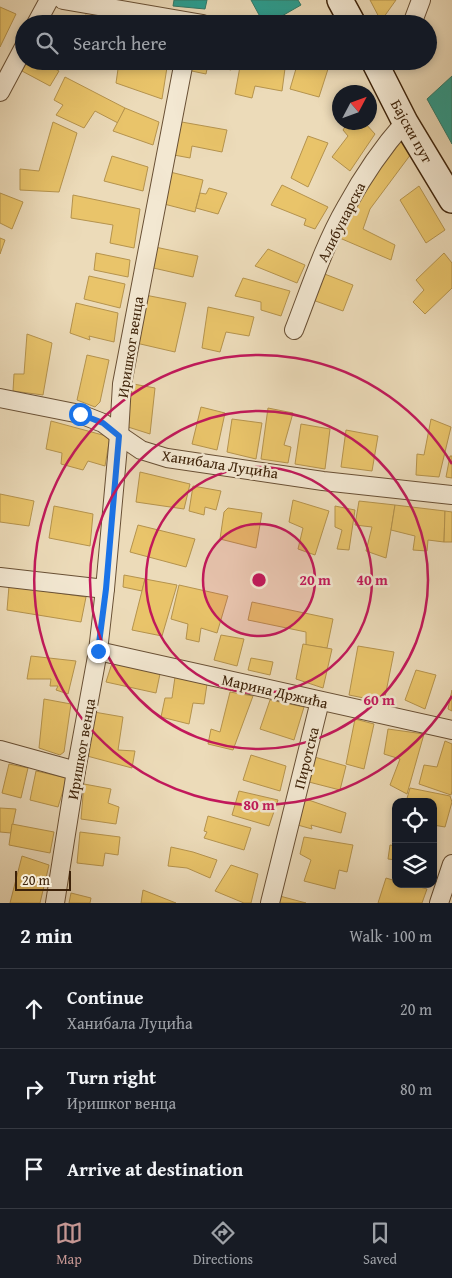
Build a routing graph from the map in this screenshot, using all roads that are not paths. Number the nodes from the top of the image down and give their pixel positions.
1 (48, 0) edge
2 (63, 0) edge
3 (421, 0) edge
4 (40, 15) edge
5 (149, 15) edge
6 (415, 15) edge
7 (15, 64) edge
8 (182, 70) edge
9 (385, 70) edge
10 (0, 92) edge
11 (405, 122) junction
12 (452, 200) edge
13 (294, 330) dead end
14 (0, 398) edge
15 (119, 436) junction
16 (452, 495) edge
17 (0, 578) edge
18 (106, 589) junction
19 (98, 651) junction
20 (320, 701) junction
21 (452, 730) edge
22 (0, 750) edge
23 (76, 771) junction
24 (452, 864) edge
25 (55, 903) edge
26 (270, 903) edge
27 (440, 903) edge

1 - 4 street
2 - 5 street
3 - 6 street
7 - 10 street
8 - 15 street, Иришког венца
9 - 11 street, Бајски пут
11 - 12 street, Бајски пут
11 - 13 street, Алибунарска
14 - 15 street, Ханибала Луцића
15 - 16 street, Ханибала Луцића
15 - 18 street, Иришког венца
17 - 18 street
18 - 19 street, Иришког венца
19 - 20 street, Марина Држића
19 - 23 street, Иришког венца
20 - 21 street, Марина Држића
20 - 26 street, Пиротска
22 - 23 street
23 - 25 street, Иришког венца
24 - 27 street

